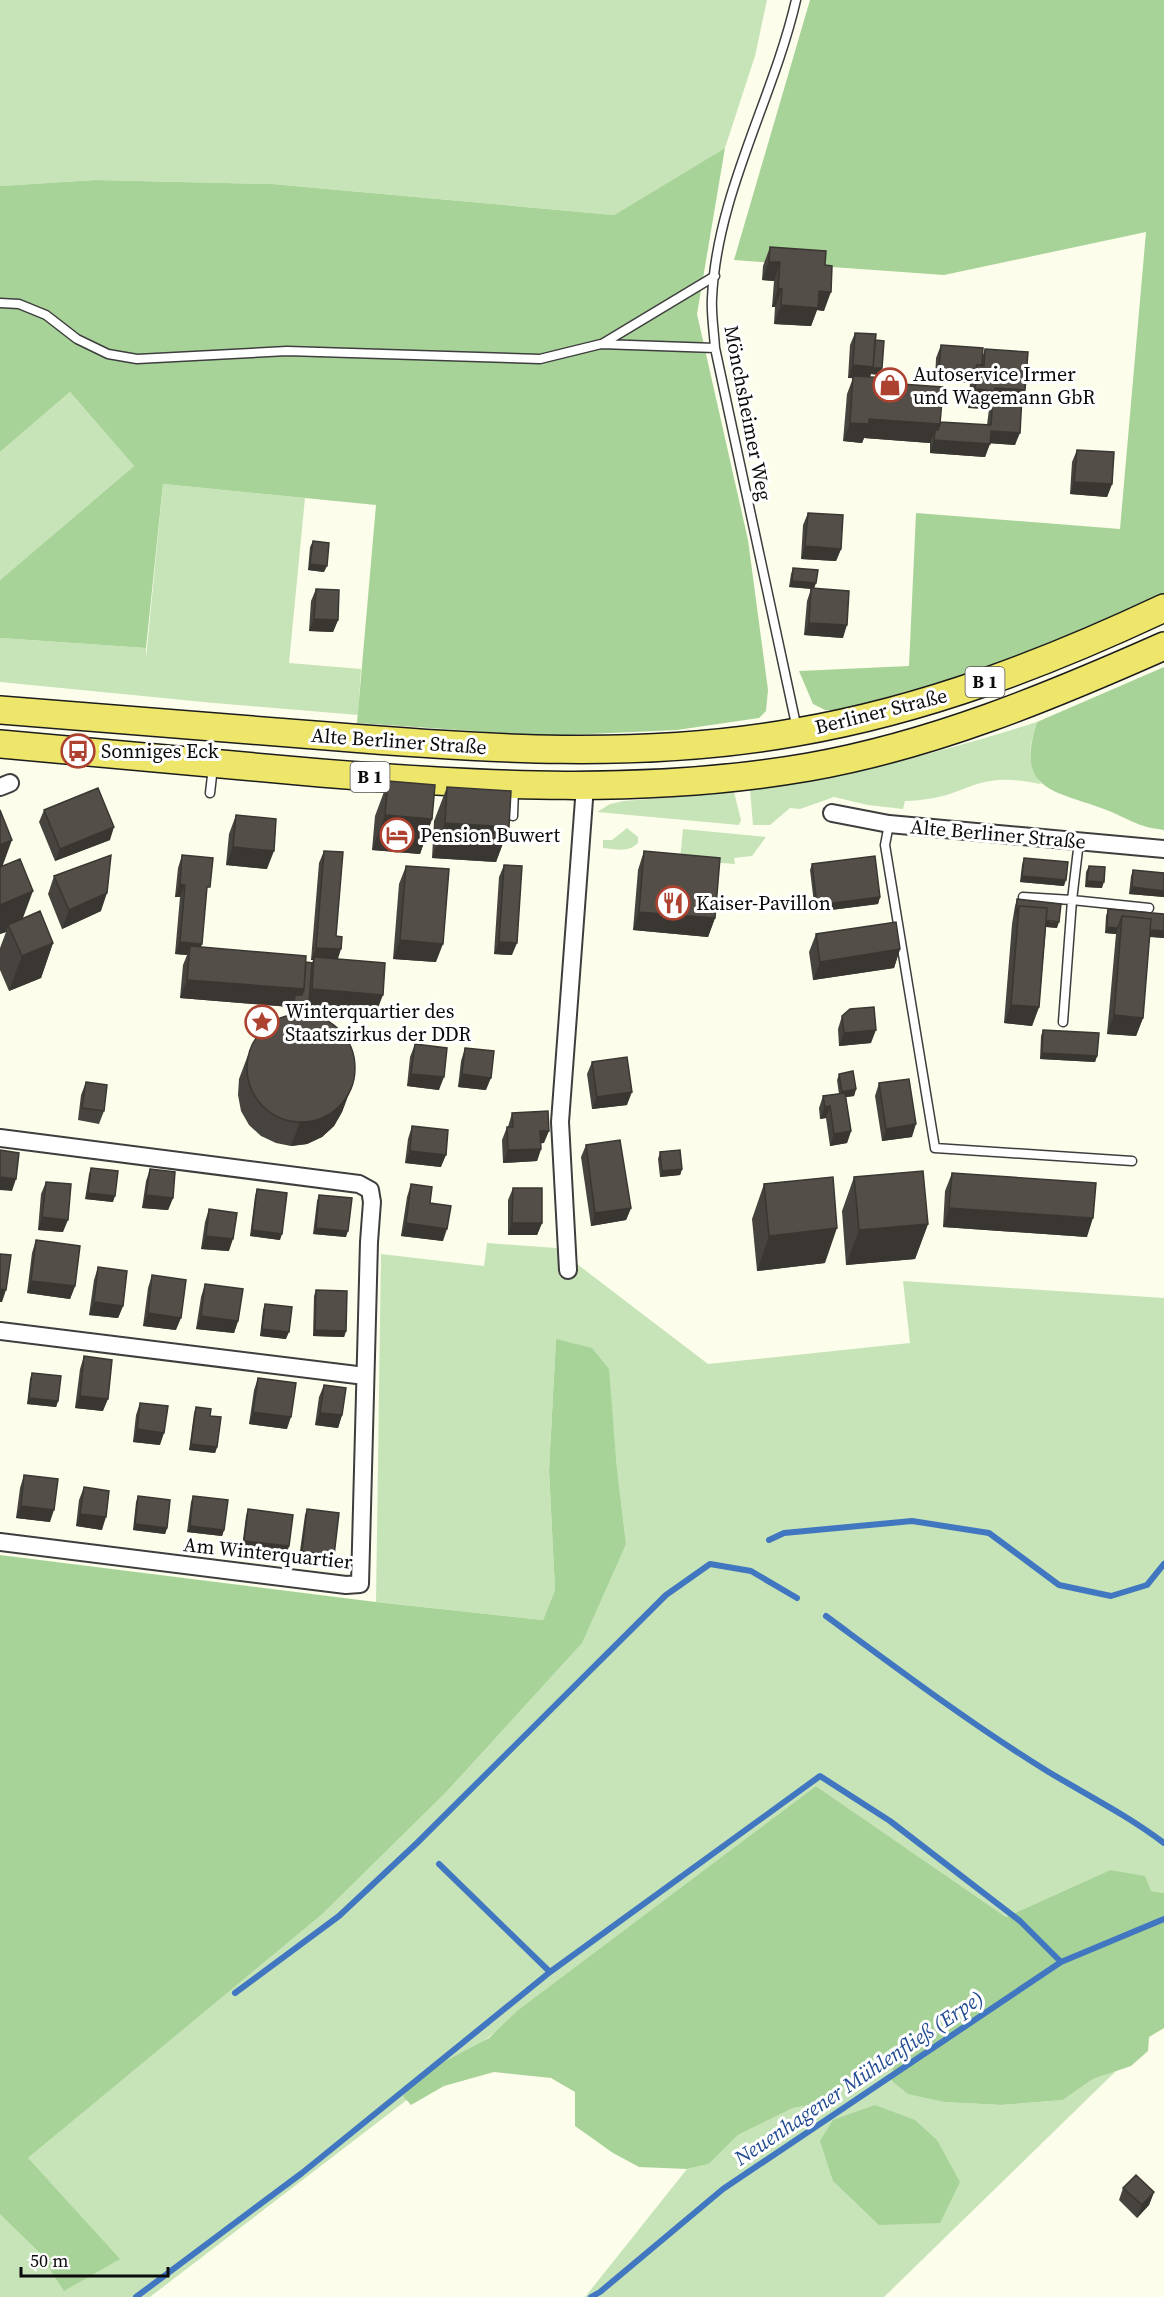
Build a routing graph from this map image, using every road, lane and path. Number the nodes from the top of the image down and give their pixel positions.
1 (796, 0) edge
2 (715, 276) junction
3 (0, 303) edge
4 (602, 344) junction
5 (715, 348) junction
6 (1164, 608) edge
7 (1164, 646) edge
8 (0, 710) edge
9 (797, 732) junction
10 (0, 744) edge
11 (213, 764) junction
12 (808, 767) joint
13 (515, 786) junction
14 (585, 786) junction
15 (210, 793) dead end
16 (832, 813) dead end
17 (513, 816) edge
18 (889, 824) junction
19 (1079, 841) junction
20 (1164, 849) edge
21 (1023, 897) edge
22 (1072, 900) junction
23 (1149, 908) dead end
24 (1063, 1022) dead end
25 (0, 1138) edge
26 (1132, 1161) dead end
27 (568, 1270) dead end
28 (0, 1331) edge
29 (365, 1376) junction
30 (0, 1542) edge

1 - 2 lane, Mönchsheimer Weg
2 - 4 lane
2 - 5 lane, Mönchsheimer Weg
3 - 4 lane
4 - 5 lane
5 - 9 lane, Mönchsheimer Weg
6 - 9 main road, Berliner Straße / B 1
7 - 12 main road, Berliner Straße / B 1
8 - 9 main road, Alte Berliner Straße / B 1
10 - 11 main road, Alte Berliner Straße / B 1
11 - 13 main road, Alte Berliner Straße / B 1
11 - 15 lane
12 - 14 main road, Alte Berliner Straße / B 1
13 - 14 main road, Alte Berliner Straße / B 1
13 - 17 lane
14 - 27 street
16 - 18 street, Alte Berliner Straße
18 - 19 street, Alte Berliner Straße
18 - 26 lane
19 - 20 street, Alte Berliner Straße
19 - 22 lane
21 - 22 lane
22 - 23 lane
22 - 24 lane
25 - 29 street, Am Winterquartier
28 - 29 street
29 - 30 street, Am Winterquartier

